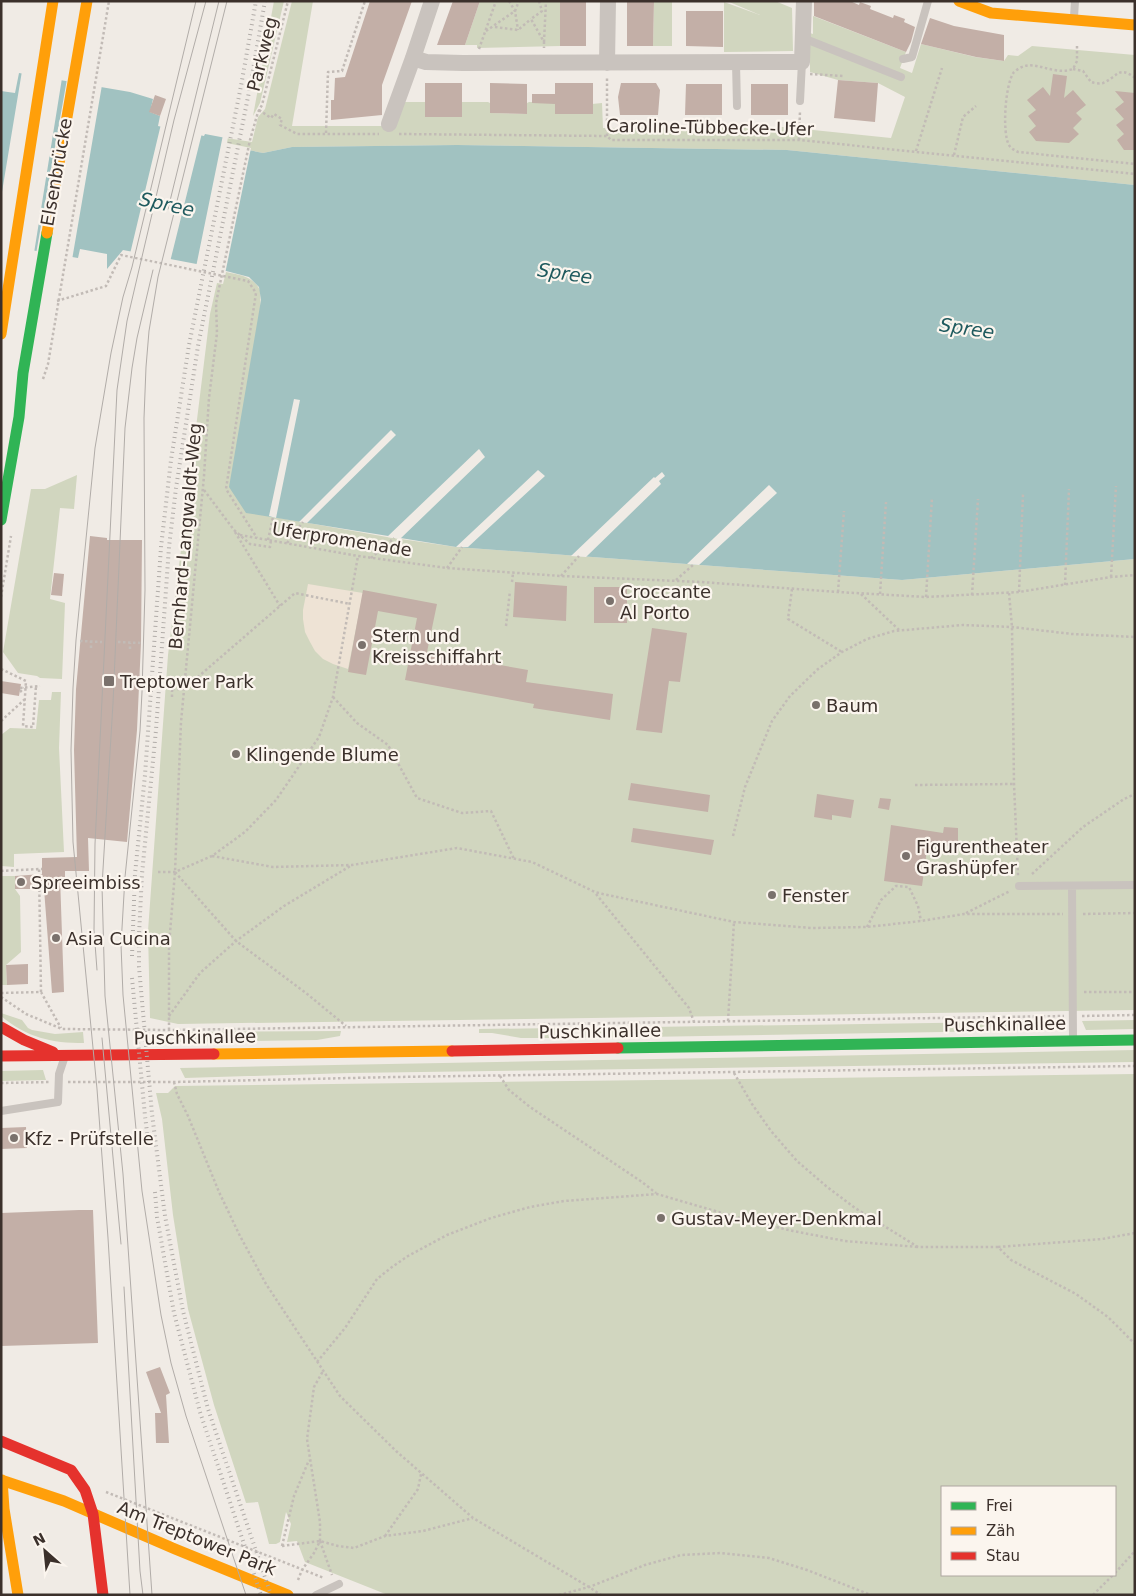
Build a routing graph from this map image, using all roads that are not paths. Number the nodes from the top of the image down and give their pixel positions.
1 (53, 1) edge
2 (87, 1) edge
3 (432, 1) edge
4 (608, 1) edge
5 (804, 1) edge
6 (928, 1) edge
7 (960, 1) edge
8 (1075, 1) edge
9 (992, 7) edge
10 (1074, 20) junction
11 (1135, 25) edge
12 (803, 38) junction
13 (413, 58) junction
14 (903, 59) dead end
15 (736, 62) junction
16 (607, 63) junction
17 (802, 68) junction
18 (902, 77) dead end
19 (800, 101) road end
20 (737, 106) dead end
21 (391, 131) road end
22 (2, 329) edge
23 (1, 334) edge
24 (34, 374) dead end
25 (19, 417) junction
26 (1, 520) edge
27 (1135, 885) edge
28 (1019, 886) road end
29 (1072, 886) junction
30 (1, 1027) edge
31 (1135, 1040) edge
32 (1073, 1041) junction
33 (1, 1056) edge
34 (65, 1057) junction
35 (1, 1111) edge
36 (1, 1441) edge
37 (2, 1480) edge
38 (93, 1514) junction
39 (337, 1584) road end
40 (18, 1595) edge
41 (103, 1595) edge
42 (288, 1595) edge
43 (316, 1595) edge

1 - 22 main road, Elsenbrücke
2 - 25 main road, Elsenbrücke
3 - 13 street
4 - 16 street
5 - 12 street
6 - 14 lane
7 - 9 main road
8 - 10 lane
9 - 10 main road
10 - 11 main road
12 - 17 street
12 - 18 lane
13 - 16 street
13 - 21 street
15 - 16 street
15 - 17 street
15 - 20 lane
17 - 19 lane
22 - 23 main road, Elsenbrücke
24 - 25 main road
25 - 26 main road
27 - 29 lane
28 - 29 lane
29 - 32 lane
30 - 34 main road, Puschkinallee
31 - 32 main road, Puschkinallee
32 - 34 main road, Puschkinallee
33 - 34 main road, Puschkinallee
34 - 35 lane
36 - 38 main road, Am Treptower Park
37 - 38 main road, Am Treptower Park
37 - 40 main road
38 - 41 main road
38 - 42 main road, Am Treptower Park
39 - 43 lane

